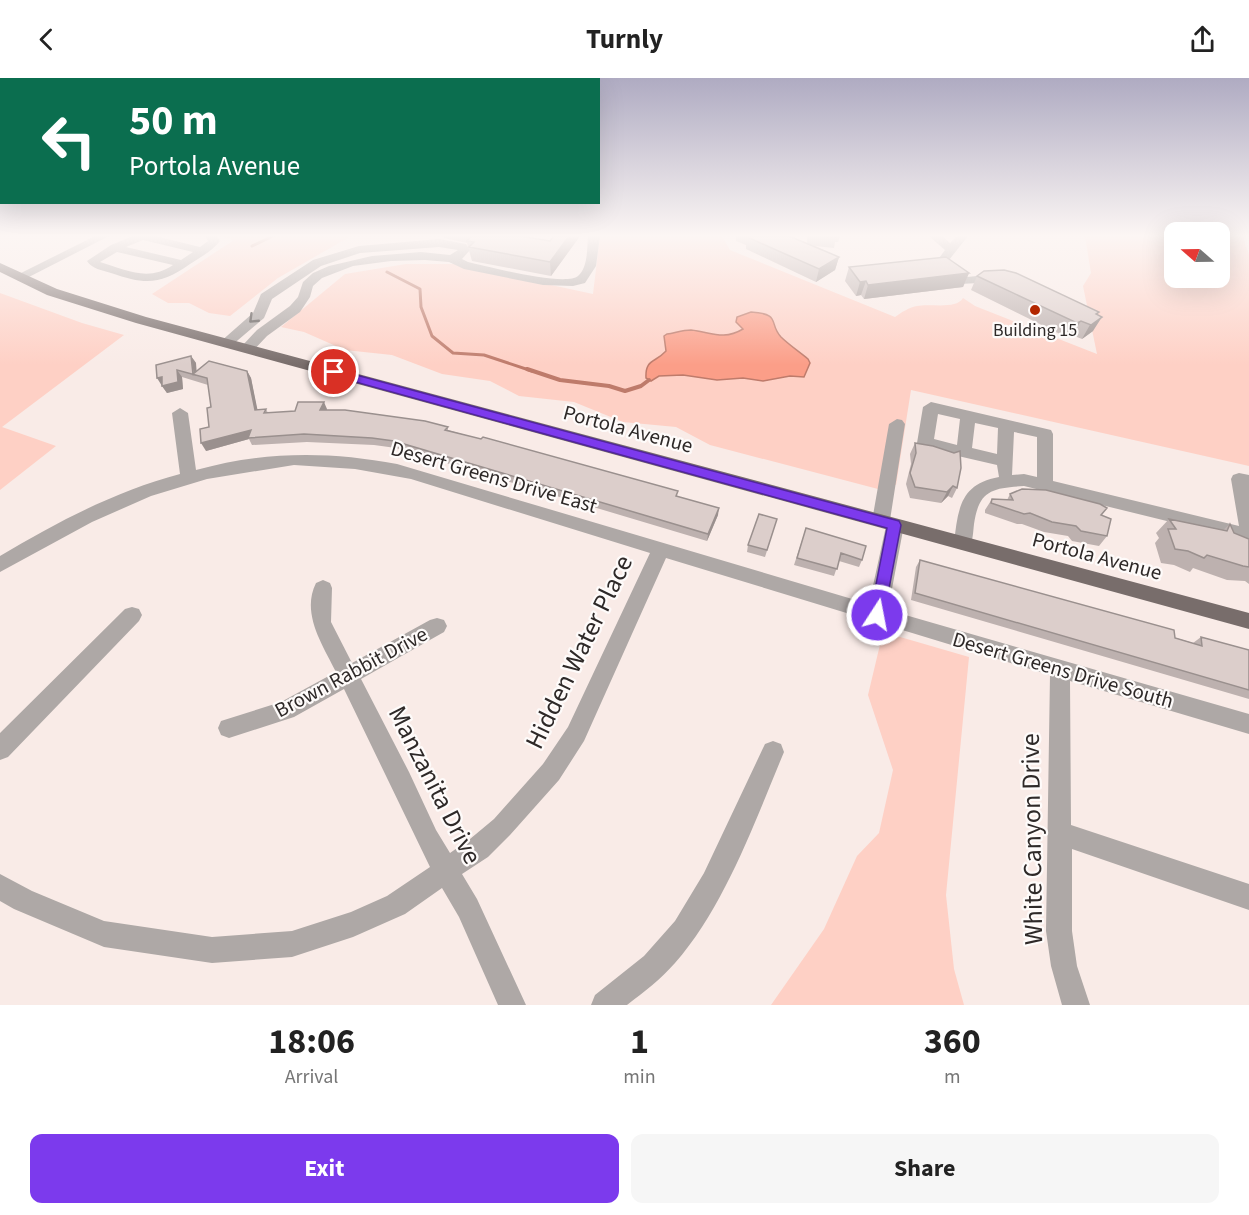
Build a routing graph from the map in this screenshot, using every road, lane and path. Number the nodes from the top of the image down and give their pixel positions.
1 (25, 279) edge
2 (294, 279) edge
3 (311, 279) edge
4 (537, 279) edge
5 (581, 279) edge
6 (961, 279) edge
7 (987, 279) edge
8 (1003, 279) edge
9 (1006, 280) edge
10 (280, 289) junction
11 (303, 291) junction
12 (226, 343) junction
13 (247, 349) junction
14 (180, 413) dead end
15 (968, 416) junction
16 (897, 424) dead end
17 (1006, 425) junction
18 (964, 452) junction
19 (1004, 461) junction
20 (189, 476) junction
21 (1006, 480) junction
22 (1249, 481) edge
23 (1045, 483) junction
24 (1247, 512) edge
25 (888, 523) junction
26 (1249, 537) edge
27 (963, 543) junction
28 (661, 549) junction
29 (0, 565) edge
30 (323, 588) dead end
31 (132, 615) dead end
32 (877, 615) junction
33 (1249, 621) edge
34 (437, 627) dead end
35 (1060, 670) junction
36 (347, 676) junction
37 (1249, 724) edge
38 (229, 728) dead end
39 (0, 749) edge
40 (773, 752) dead end
41 (1059, 833) junction
42 (445, 870) junction
43 (0, 887) edge
44 (1249, 897) edge
45 (512, 1005) edge
46 (604, 1005) edge
47 (1076, 1005) edge

1 - 12 main road, Portola Avenue
2 - 10 street
3 - 11 street
4 - 5 street
6 - 7 street
8 - 9 street
10 - 11 street
10 -> 12 street
11 - 13 street
12 - 13 main road, Portola Avenue
13 - 25 main road, Portola Avenue
14 - 20 street
15 - 17 street
15 - 18 street
15 - 18 street
16 - 25 street
17 - 19 street
17 - 23 street
18 - 19 street
19 - 21 street
20 - 28 street, Desert Greens Drive East
20 - 29 street, Desert Greens Drive East
21 - 23 street
21 - 27 street
22 - 24 street
23 - 26 street
24 - 26 street
25 - 27 main road, Portola Avenue
25 - 32 street
27 - 33 main road, Portola Avenue
28 - 32 street, Desert Greens Drive East
28 - 42 street, Hidden Water Place
30 - 36 street, Manzanita Drive
31 - 39 street
32 - 35 street, Desert Greens Drive South
34 - 36 street, Brown Rabbit Drive
35 - 37 street, Desert Greens Drive South
35 - 41 street, White Canyon Drive
36 - 38 street, Brown Rabbit Drive
36 - 42 street, Manzanita Drive
40 - 46 street
41 - 44 street
41 - 47 street, White Canyon Drive
42 - 43 street, Hidden Water Place
42 - 45 street, Manzanita Drive

